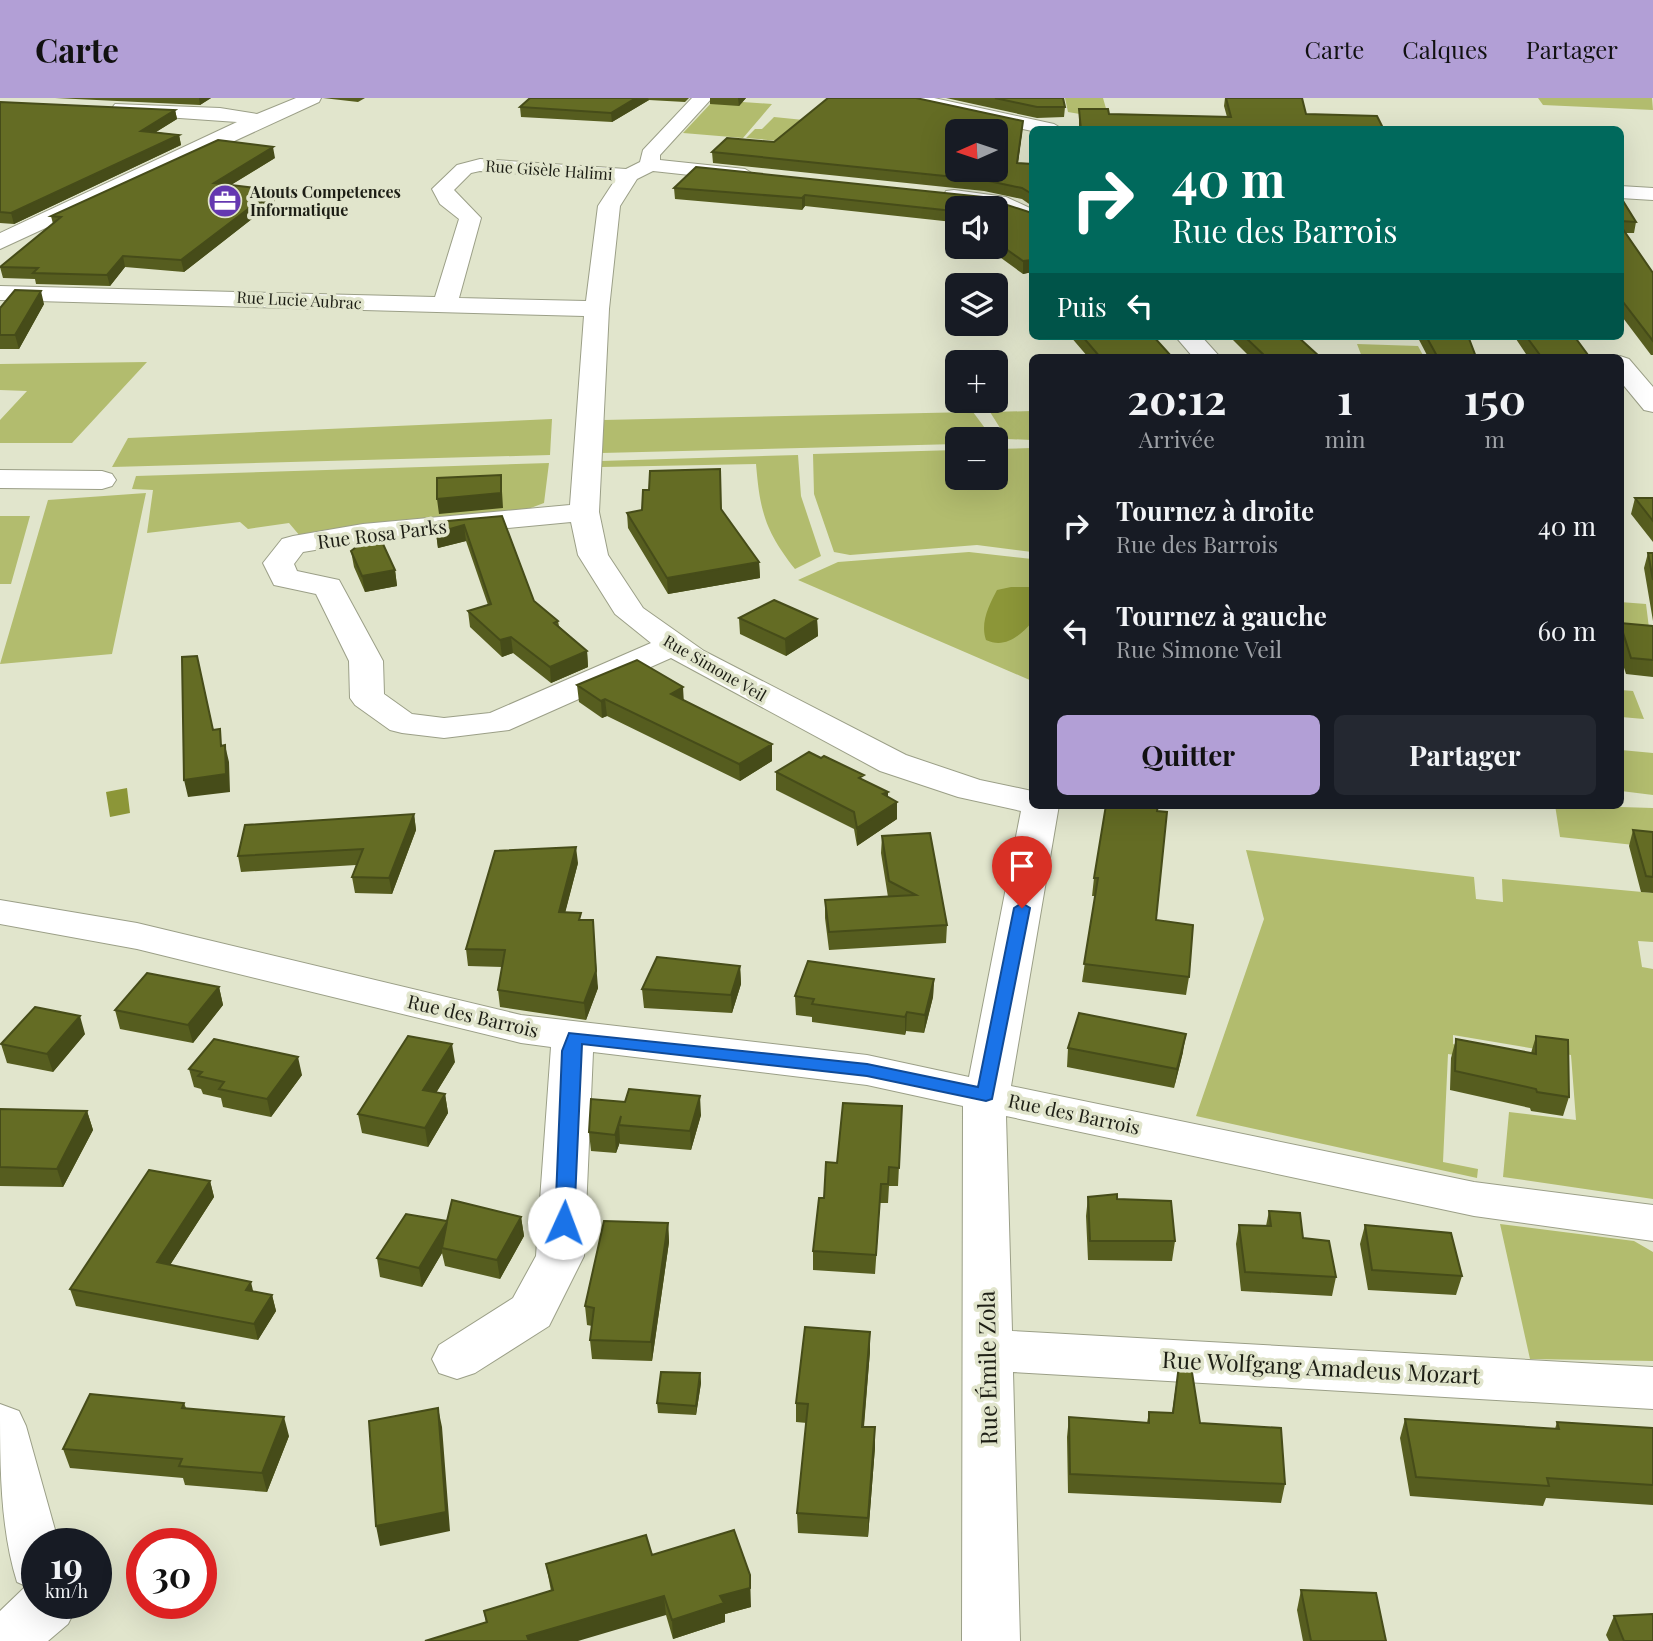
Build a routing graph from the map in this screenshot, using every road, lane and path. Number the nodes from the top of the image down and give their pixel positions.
1 (312, 98) edge
2 (702, 98) edge
3 (908, 98) edge
4 (102, 107) edge
5 (260, 120) junction
6 (1036, 126) edge
7 (639, 170) junction
8 (765, 177) edge
9 (1624, 192) edge
10 (929, 193) edge
11 (1653, 194) edge
12 (1029, 216) edge
13 (0, 242) edge
14 (0, 293) edge
15 (445, 306) junction
16 (597, 309) junction
17 (1191, 340) edge
18 (1205, 354) edge
19 (1624, 366) edge
20 (1653, 404) edge
21 (0, 479) edge
22 (102, 480) dead end
23 (584, 512) junction
24 (672, 646) junction
25 (1029, 801) edge
26 (1040, 809) edge
27 (0, 912) edge
28 (575, 1038) junction
29 (986, 1095) junction
30 (1653, 1223) edge
31 (988, 1350) junction
32 (457, 1359) dead end
33 (1653, 1388) edge
34 (0, 1426) edge
35 (27, 1528) edge
36 (32, 1619) edge
37 (997, 1640) edge
38 (6, 1641) edge

1 - 5 street
2 - 7 street, Rue Simone Veil
3 - 6 street
4 - 5 street
5 - 13 street
7 - 8 street
7 - 15 street, Rue Gisèle Halimi
7 - 16 street, Rue Simone Veil
9 - 11 street
10 - 12 street
14 - 15 street, Rue Lucie Aubrac
15 - 16 street, Rue Lucie Aubrac
16 - 23 street, Rue Simone Veil
17 - 18 street
19 - 20 street
21 - 22 street
23 - 24 street, Rue Simone Veil
23 - 24 street, Rue Rosa Parks
24 - 25 street, Rue Simone Veil
26 - 29 street
27 - 28 street, Rue des Barrois
28 - 29 street, Rue des Barrois
28 - 32 street
29 - 30 street, Rue des Barrois
29 - 31 street, Rue Émile Zola
31 - 33 street, Rue Wolfgang Amadeus Mozart
31 - 37 street, Rue Émile Zola
34 - 35 street
36 - 38 street

